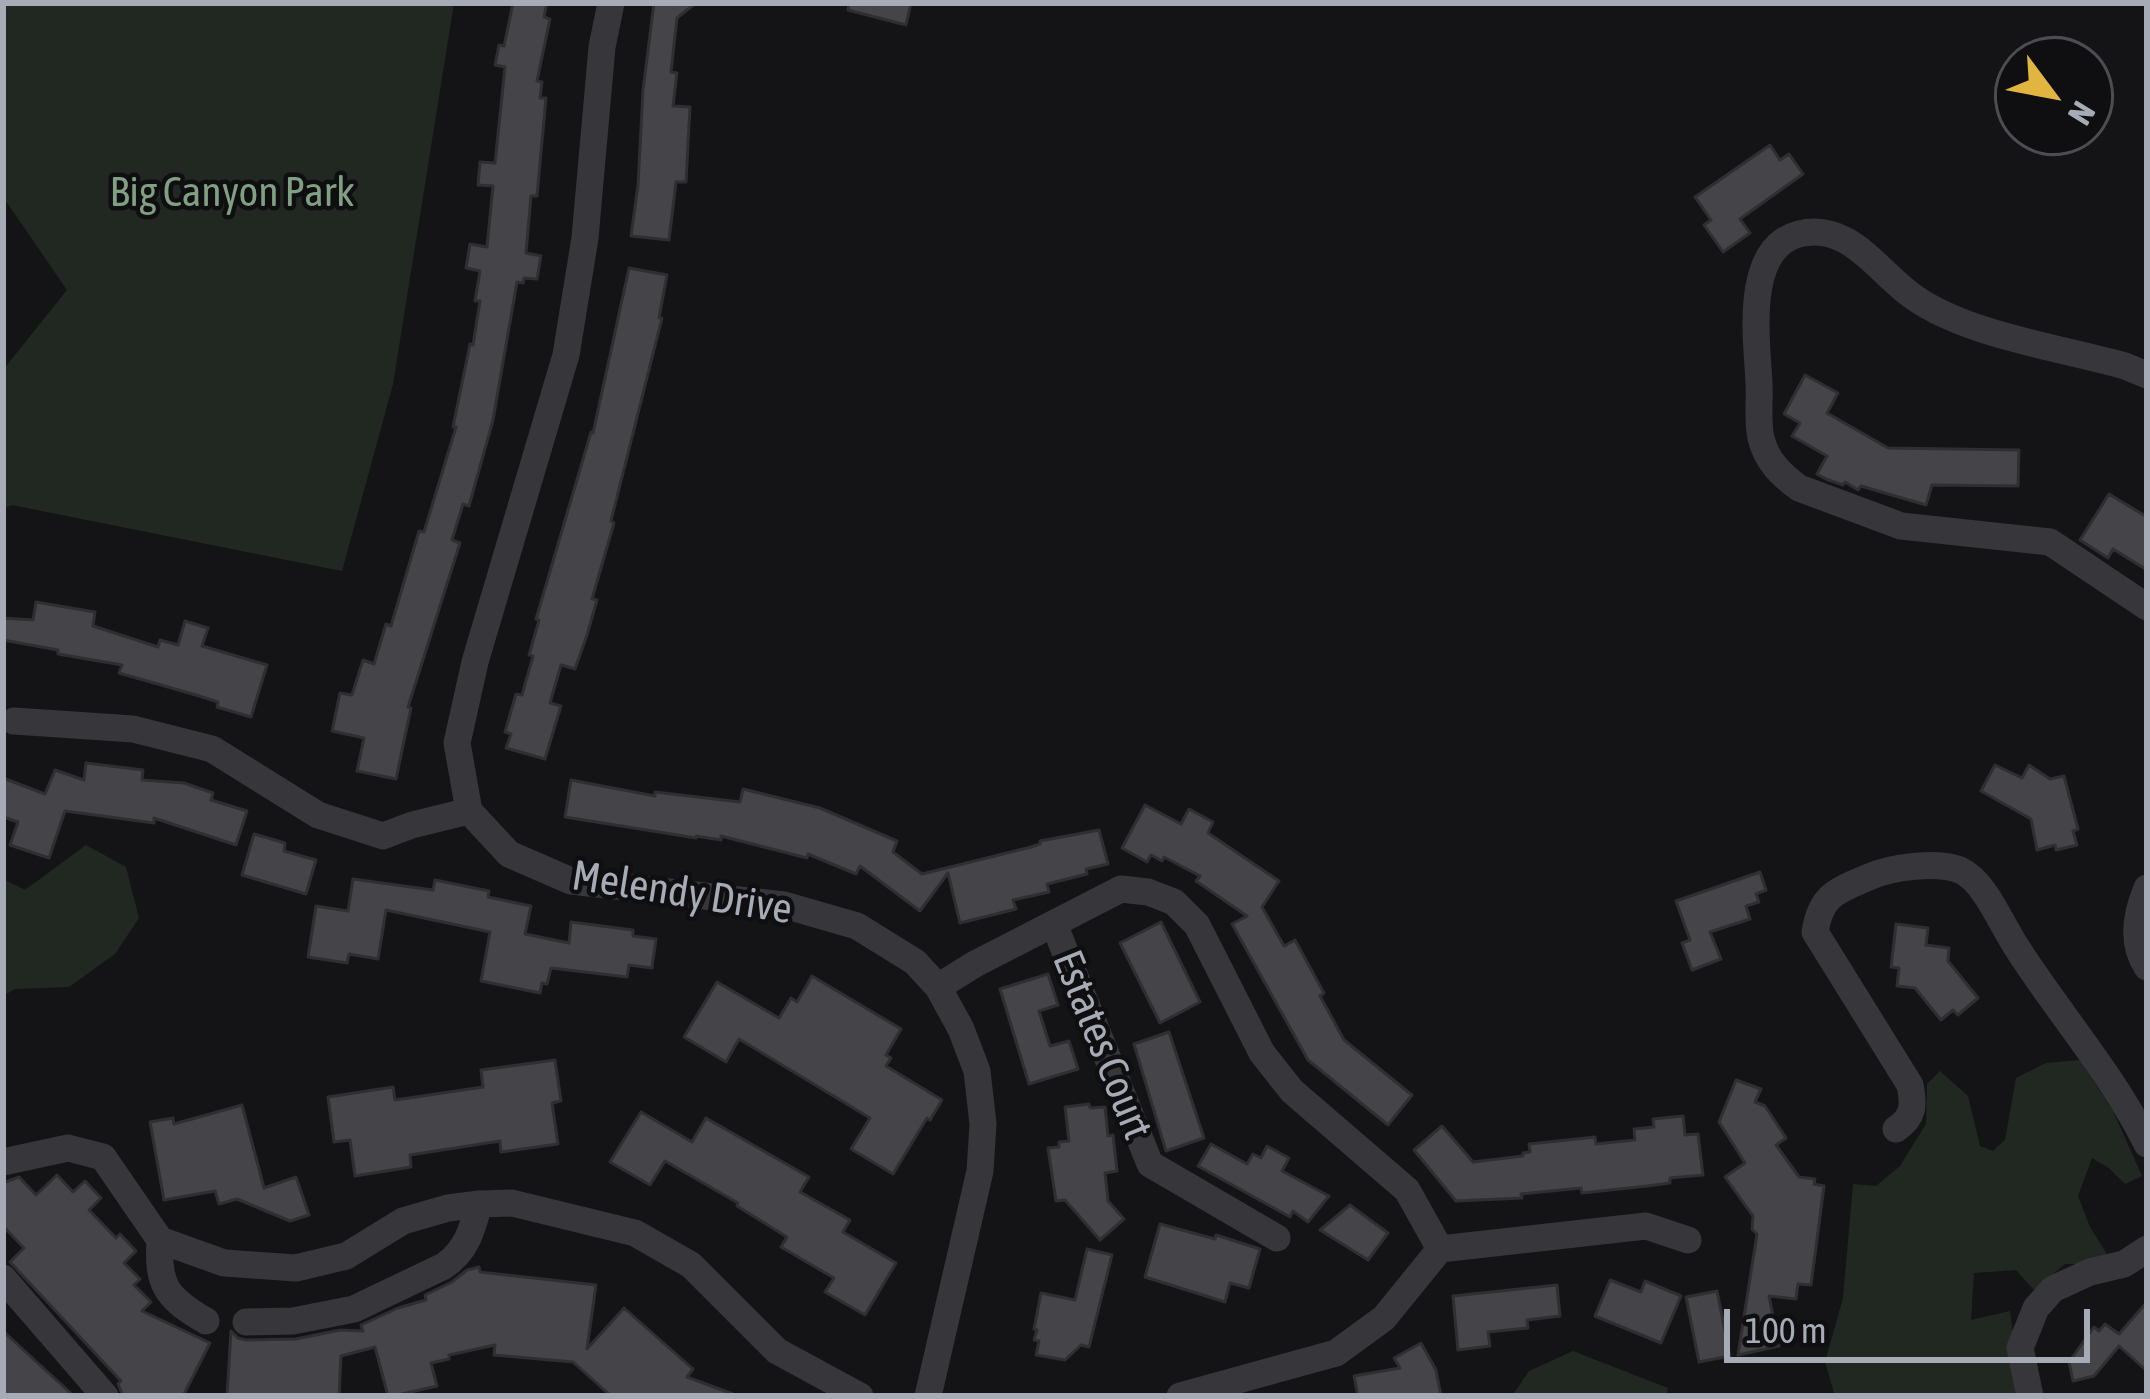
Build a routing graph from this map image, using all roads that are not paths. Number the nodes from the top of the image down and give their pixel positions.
1 (611, 3) edge
2 (2147, 375) edge
3 (2147, 608) edge
4 (14, 721) dead end
5 (469, 811) junction
6 (2147, 889) edge
7 (1054, 924) junction
8 (2142, 954) edge
9 (938, 987) junction
10 (1896, 1130) dead end
11 (2147, 1144) edge
12 (3, 1162) edge
13 (479, 1204) junction
14 (1276, 1238) dead end
15 (160, 1240) junction
16 (1688, 1240) dead end
17 (1440, 1249) junction
18 (2147, 1249) edge
19 (3, 1278) edge
20 (206, 1321) dead end
21 (247, 1322) dead end
22 (105, 1396) edge
23 (860, 1396) edge
24 (928, 1396) edge
25 (1180, 1396) edge
26 (2030, 1396) edge

1 - 5 street
2 - 3 street
4 - 5 street
5 - 9 street, Melendy Drive
6 - 8 street
7 - 9 street
7 - 14 street, Estates Court
7 - 17 street
9 - 24 street, Melendy Drive
10 - 11 street
12 - 15 street
13 - 15 street
13 - 21 street
13 - 23 street
15 - 20 street
16 - 17 street
17 - 25 street
18 - 26 street
19 - 22 street

